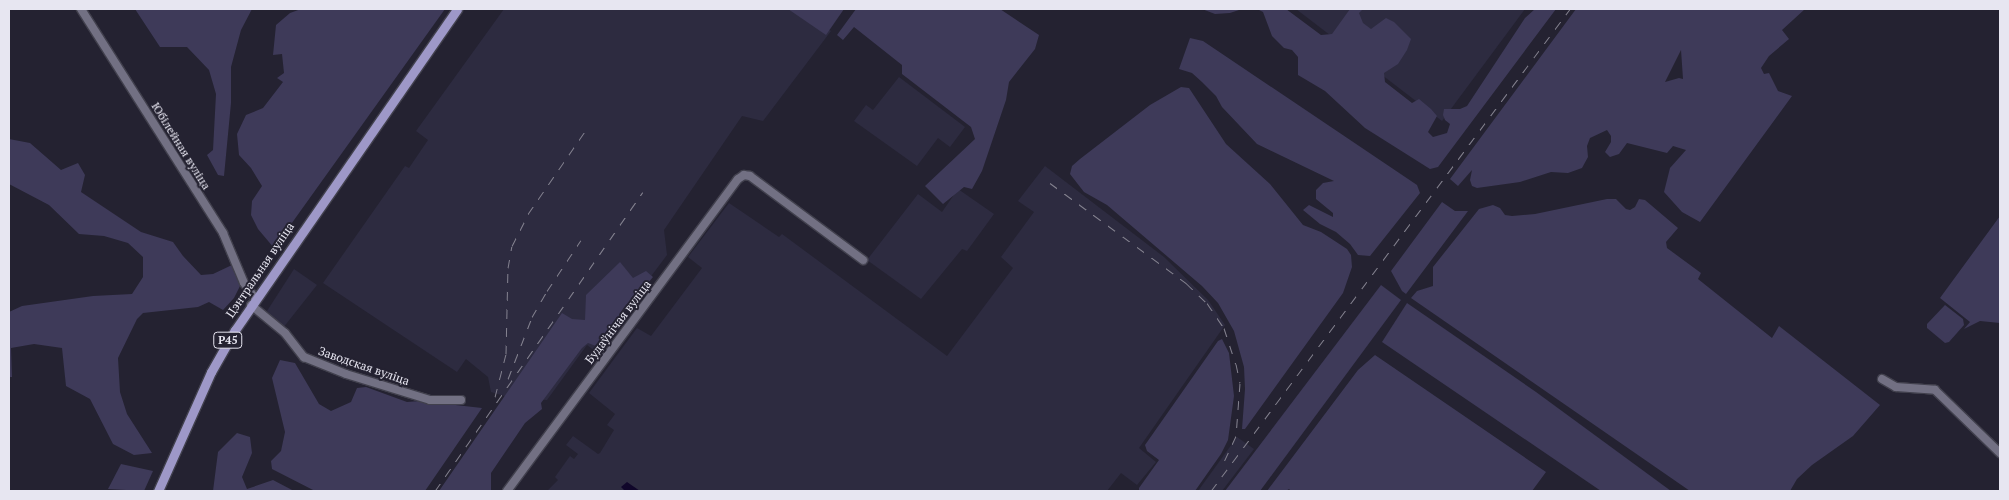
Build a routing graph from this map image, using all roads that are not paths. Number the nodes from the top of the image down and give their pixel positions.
1 (81, 9) edge
2 (457, 9) edge
3 (863, 260) dead end
4 (253, 301) junction
5 (1882, 379) dead end
6 (460, 400) dead end
7 (2000, 453) edge
8 (158, 491) edge
9 (507, 491) edge

1 - 4 street, Юбілейная вуліца
2 - 4 main road, Цэнтральная вуліца / Р45
3 - 9 street, Будаўнічая вуліца
4 - 6 street, Заводская вуліца
4 - 8 main road, Цэнтральная вуліца / Р45
5 - 7 street

